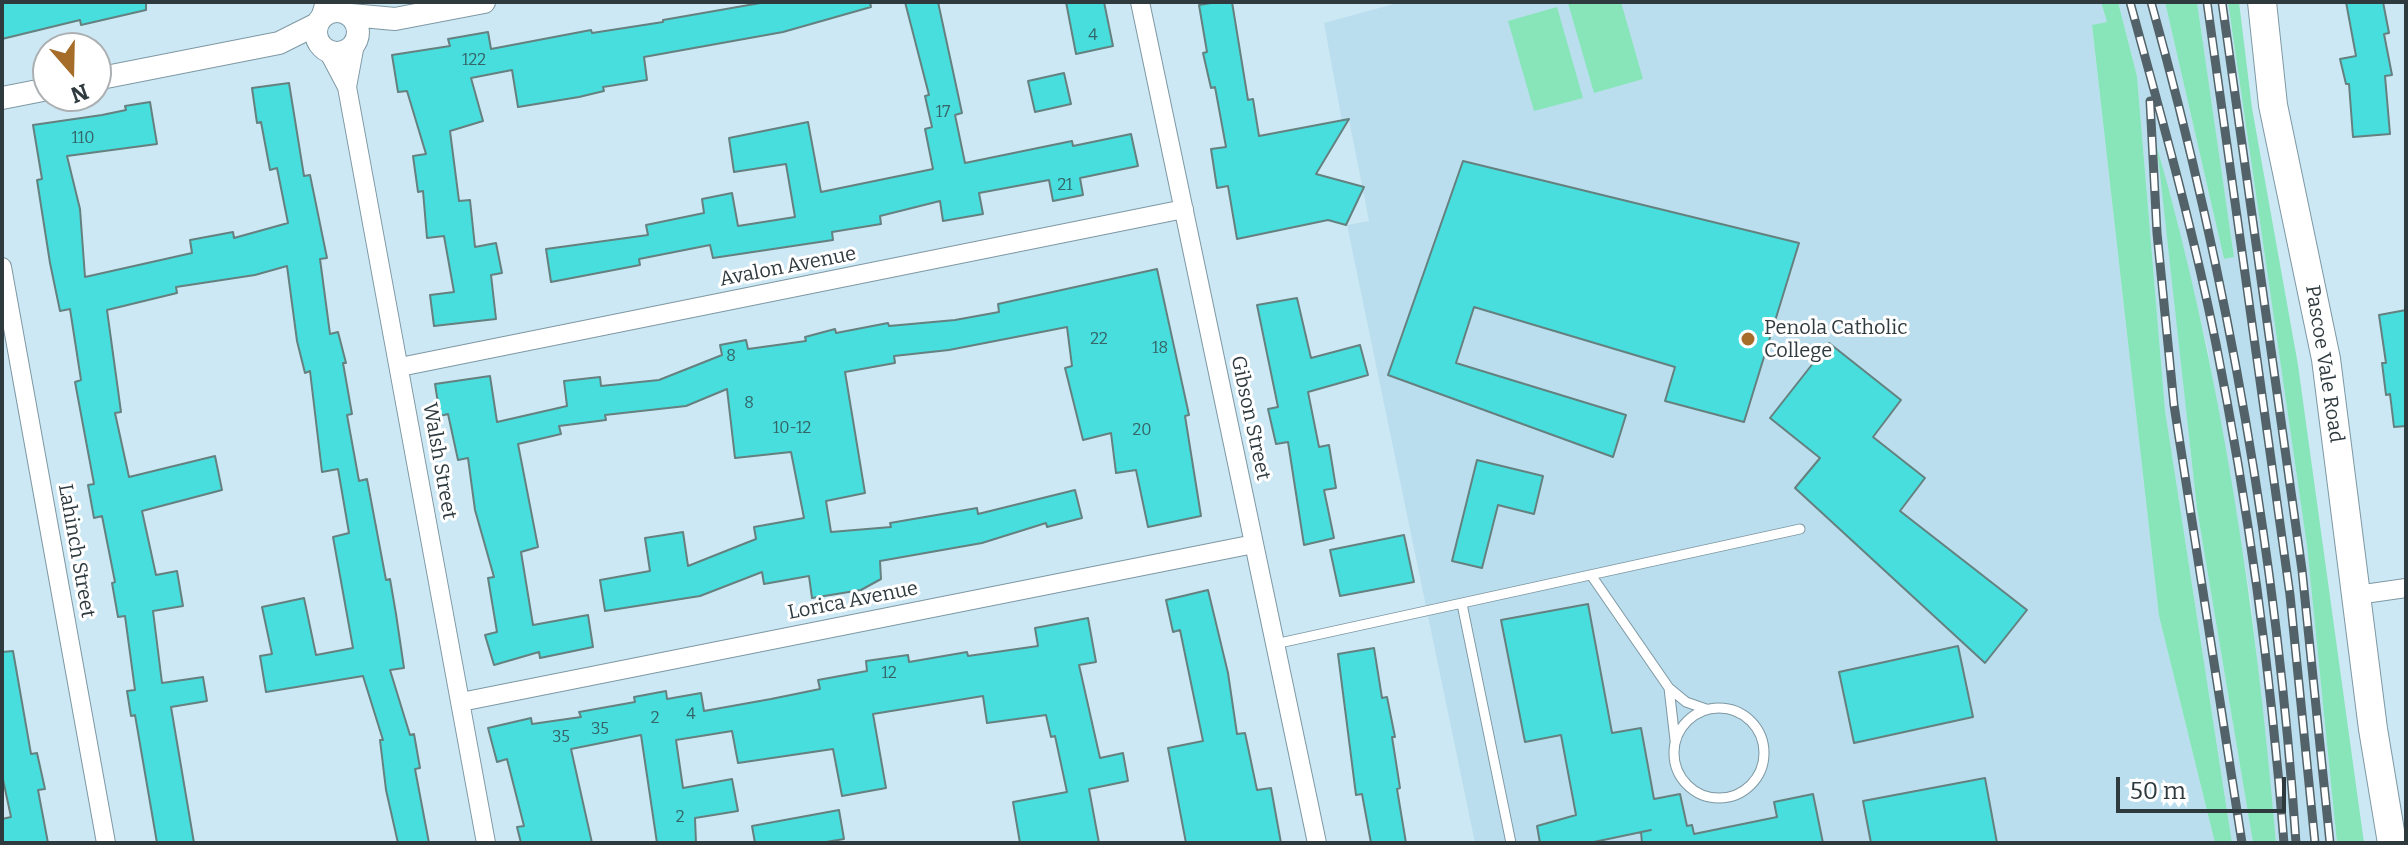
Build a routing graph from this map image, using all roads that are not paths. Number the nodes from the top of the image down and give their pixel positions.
1 (484, 2) edge
2 (1140, 2) edge
3 (2262, 2) edge
4 (347, 10) edge
5 (320, 16) edge
6 (395, 19) junction
7 (356, 42) junction
8 (279, 43) junction
9 (326, 50) junction
10 (112, 76) edge
11 (347, 87) junction
12 (32, 92) edge
13 (2, 98) edge
14 (1184, 209) junction
15 (2, 267) edge
16 (400, 367) junction
17 (1800, 529) dead end
18 (1254, 544) junction
19 (1591, 575) junction
20 (2406, 588) edge
21 (2357, 595) junction
22 (1462, 604) junction
23 (1275, 644) junction
24 (1669, 688) junction
25 (461, 702) junction
26 (1707, 709) junction
27 (2373, 729) junction
28 (1675, 741) junction
29 (106, 843) edge
30 (486, 843) edge
31 (1317, 843) edge
32 (1511, 843) edge
33 (2381, 843) edge
34 (2392, 843) edge

1 - 6 street
2 - 14 street, Gibson Street
3 - 21 main road, Pascoe Vale Road
4 - 5 street
4 - 6 street
4 - 7 street
5 - 8 street
5 - 9 street
6 - 7 street
7 - 9 street
7 - 11 street, Walsh Street
8 - 9 street
8 - 10 street
9 - 11 street, Walsh Street
11 - 16 street, Walsh Street
12 - 13 street
14 - 16 street, Avalon Avenue
14 - 18 street, Gibson Street
15 - 29 street, Lahinch Street
16 - 25 street, Walsh Street
17 - 19 lane
18 - 23 street, Gibson Street
18 - 25 street, Lorica Avenue
19 - 22 lane
19 - 24 lane
20 - 21 street
21 - 27 main road, Pascoe Vale Road
22 - 23 lane
22 - 32 lane
23 - 31 street, Gibson Street
24 - 26 lane
24 - 28 lane
25 - 30 street, Walsh Street
26 - 28 lane
26 - 28 lane
27 - 33 main road, Pascoe Vale Road
27 - 34 main road, Pascoe Vale Road

